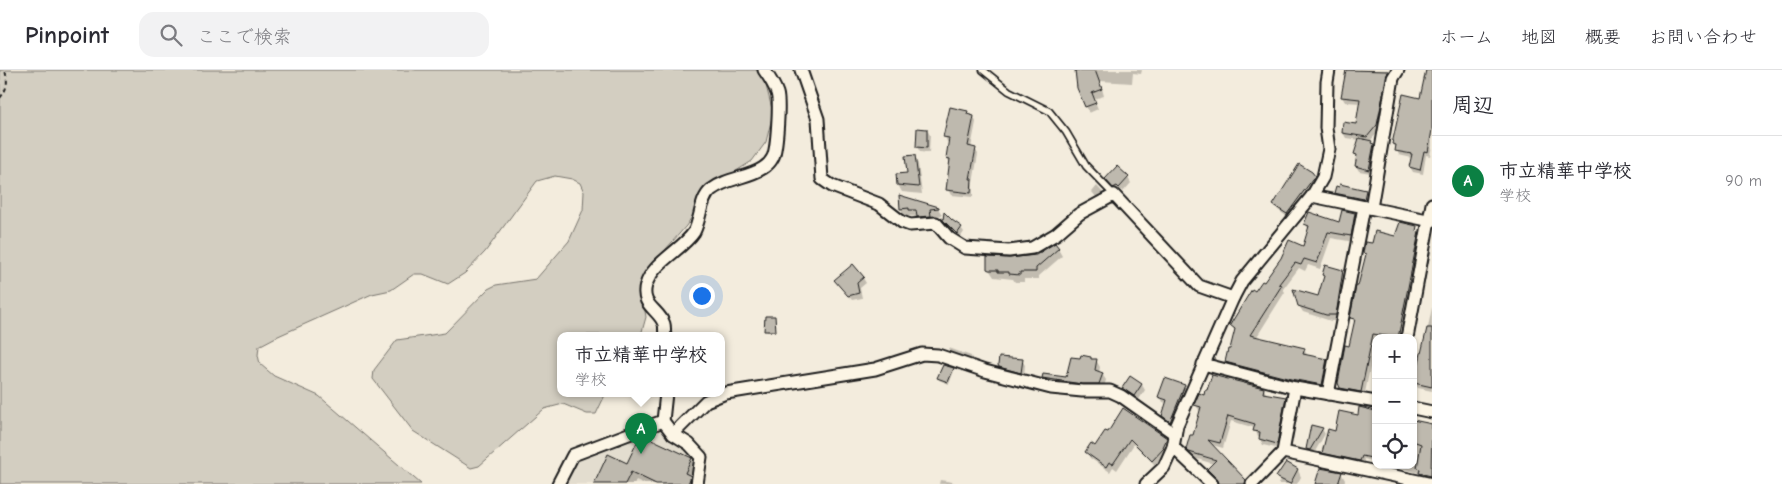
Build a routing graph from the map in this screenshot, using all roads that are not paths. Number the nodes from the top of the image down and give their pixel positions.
1 (764, 70) edge
2 (801, 70) edge
3 (983, 70) edge
4 (1329, 70) edge
5 (1398, 70) edge
6 (1114, 195) junction
7 (1312, 196) junction
8 (1432, 204) edge
9 (1367, 208) junction
10 (1431, 220) edge
11 (1233, 298) junction
12 (665, 332) edge
13 (1408, 334) edge
14 (1203, 364) junction
15 (1295, 388) junction
16 (725, 393) edge
17 (1328, 394) junction
18 (666, 397) edge
19 (716, 397) edge
20 (1372, 401) edge
21 (1417, 409) edge
22 (1432, 412) edge
23 (663, 421) junction
24 (673, 434) junction
25 (1175, 434) junction
26 (1173, 447) junction
27 (1283, 452) junction
28 (558, 484) edge
29 (697, 484) edge
30 (1146, 484) edge
31 (1212, 484) edge
32 (1252, 484) edge
33 (1432, 484) edge

1 - 12 street
2 - 6 street
3 - 6 lane
4 - 7 street
5 - 9 street
6 - 11 street
7 - 9 street
7 - 11 street
8 - 10 street
9 - 10 street
9 - 17 street
10 - 13 street
11 - 14 street
14 - 15 street
14 - 25 street
15 - 17 street
15 - 27 street
16 - 25 street
17 - 20 street
18 - 23 street
19 - 24 street
21 - 22 street
23 - 24 street
23 - 28 street
24 - 29 street
25 - 26 street
26 - 30 street
26 - 31 street
27 - 32 street
27 - 33 street

